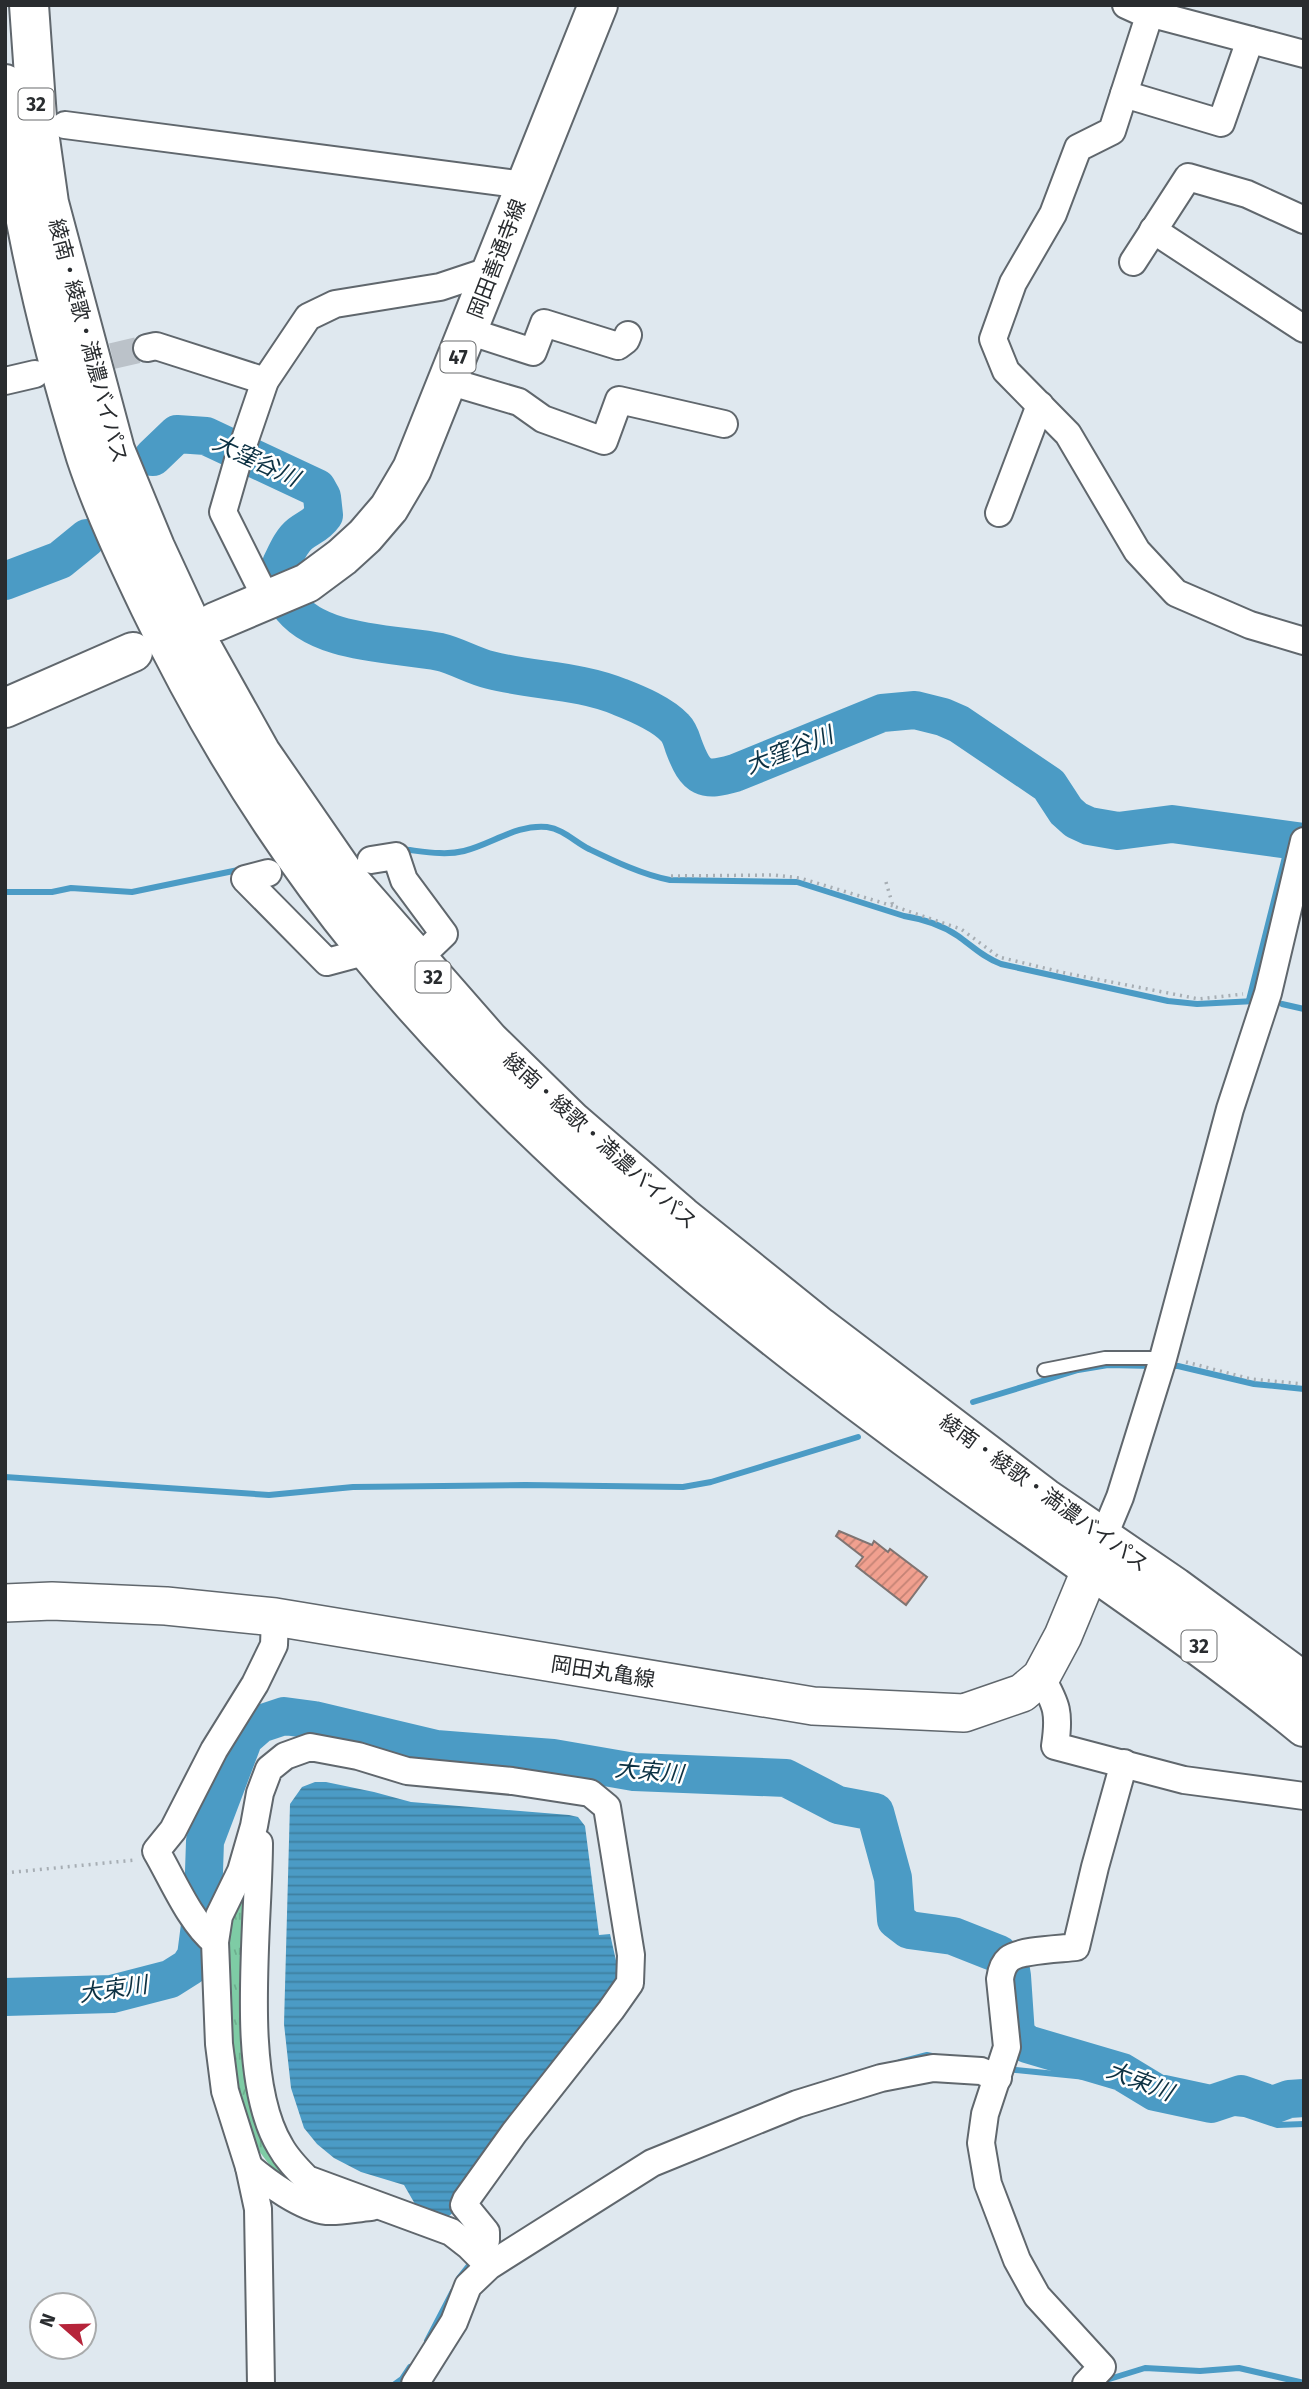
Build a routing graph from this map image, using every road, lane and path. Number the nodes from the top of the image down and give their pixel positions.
1 (29, 5) edge
2 (598, 5) edge
3 (1138, 9) edge
4 (1250, 40) junction
5 (1304, 54) edge
6 (5, 84) edge
7 (1124, 94) junction
8 (65, 125) dead end
9 (526, 185) junction
10 (1304, 220) edge
11 (1153, 230) junction
12 (1133, 262) dead end
13 (494, 269) junction
14 (1304, 329) edge
15 (468, 331) junction
16 (628, 335) dead end
17 (147, 348) tunnel mouth
18 (35, 374) dead end
19 (5, 381) edge
20 (448, 381) junction
21 (265, 382) junction
22 (1040, 405) junction
23 (724, 424) dead end
24 (999, 513) dead end
25 (267, 600) junction
26 (215, 622) dead end
27 (1304, 642) edge
28 (133, 652) dead end
29 (5, 708) edge
30 (1303, 845) edge
31 (371, 860) dead end
32 (268, 873) dead end
33 (671, 876) dead end
34 (886, 882) dead end
35 (893, 906) junction
36 (368, 951) junction
37 (417, 960) junction
38 (1248, 993) dead end
39 (1162, 1363) junction
40 (1044, 1370) dead end
41 (1304, 1384) edge
42 (1097, 1553) junction
43 (5, 1603) edge
44 (275, 1617) junction
45 (1041, 1677) junction
46 (1304, 1682) edge
47 (1304, 1727) edge
48 (1124, 1763) junction
49 (1304, 1796) edge
50 (254, 1826) junction
51 (156, 1851) junction
52 (5, 1873) edge
53 (210, 1938) junction
54 (1000, 2070) junction
55 (249, 2167) junction
56 (379, 2206) junction
57 (481, 2253) junction
58 (261, 2384) edge
59 (415, 2384) edge
60 (1086, 2384) edge

1 - 37 main road, 綾南・綾歌・満濃バイパス / 32
2 - 9 main road, 岡田善通寺線 / 47
3 - 4 street
3 - 7 street
4 - 5 street
4 - 7 street
6 - 36 main road, 綾南・綾歌・満濃バイパス / 32
7 - 22 street
8 - 9 street
9 - 13 main road, 岡田善通寺線 / 47
10 - 11 street
11 - 12 street
11 - 14 street
13 - 15 main road, 岡田善通寺線 / 47
13 - 21 street
15 - 16 street
15 - 20 main road, 岡田善通寺線 / 47
17 - 21 street
18 - 19 street
20 - 23 street
20 - 25 main road, 岡田善通寺線 / 47
21 - 25 street
22 - 24 street
22 - 27 street
25 - 26 main road, 岡田善通寺線 / 47
28 - 29 main road
30 - 39 street
31 - 37 street
32 - 36 street
33 - 35 path
34 - 35 path
35 - 38 path
36 - 42 main road, 綾南・綾歌・満濃バイパス / 32
37 - 42 main road, 綾南・綾歌・満濃バイパス / 32
39 - 40 lane
39 - 41 path
39 - 42 street
42 - 45 main road, 岡田丸亀線
42 - 46 main road, 綾南・綾歌・満濃バイパス / 32
42 - 47 main road, 綾南・綾歌・満濃バイパス / 32
43 - 44 main road, 岡田丸亀線
44 - 45 main road, 岡田丸亀線
44 - 51 street
45 - 48 street
48 - 49 street
48 - 54 street
50 - 53 street
50 - 56 street
50 - 57 street
51 - 52 path
51 - 53 street
53 - 55 street
54 - 57 street
54 - 60 street
55 - 56 street
55 - 58 street
56 - 57 street
57 - 59 street

